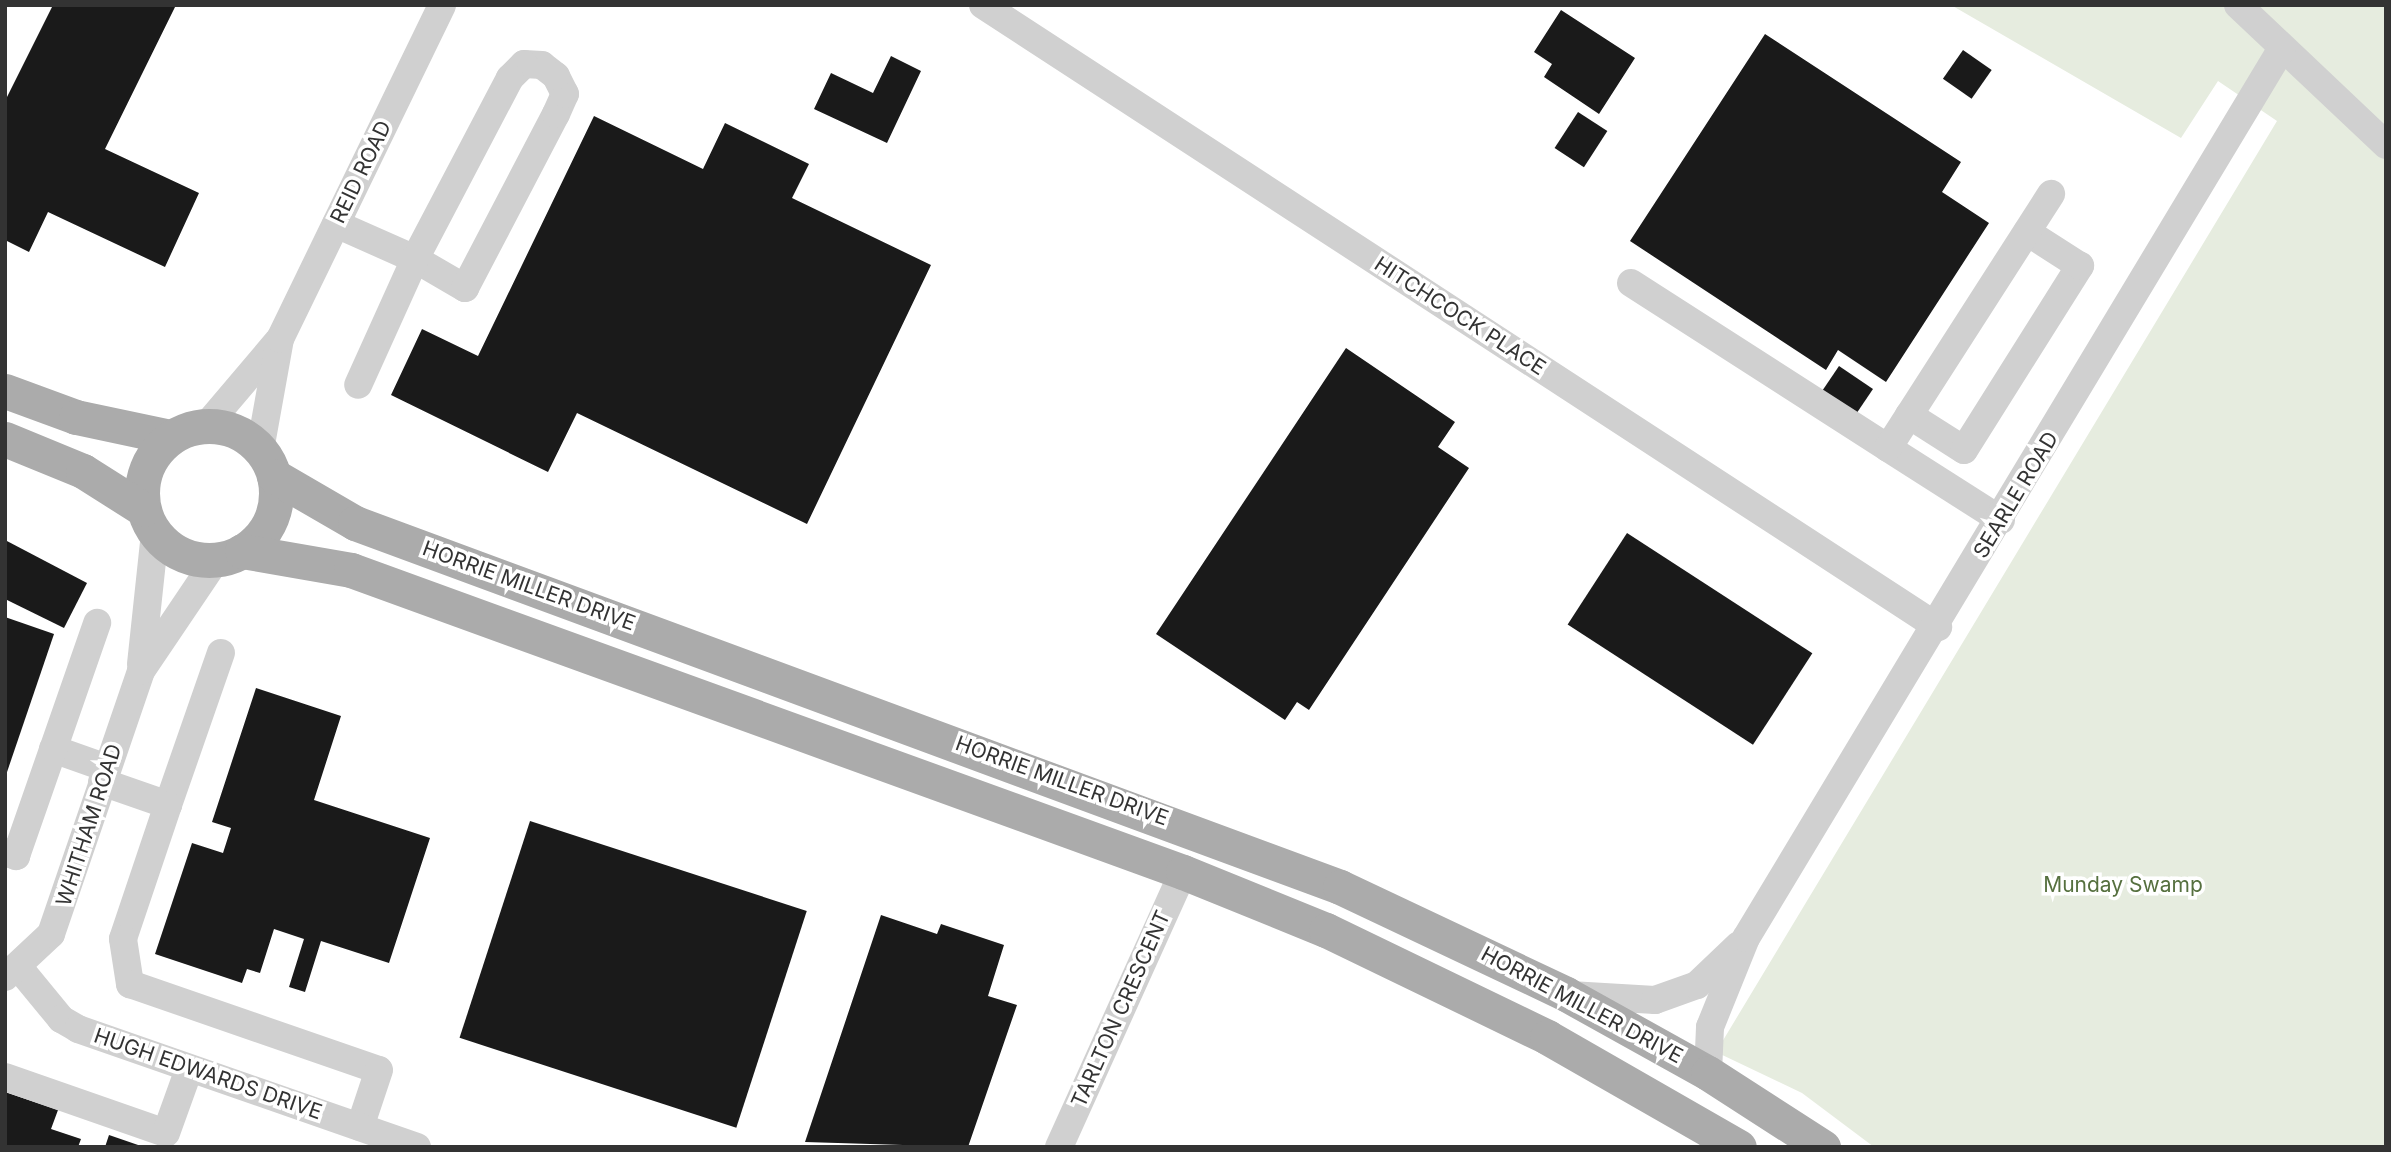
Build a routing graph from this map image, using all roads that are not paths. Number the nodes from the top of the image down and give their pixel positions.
1 (442, 5) edge
2 (983, 5) edge
3 (2238, 5) edge
4 (2282, 48) junction
5 (2386, 145) edge
6 (2051, 194) dead end
7 (336, 224) junction
8 (2027, 232) junction
9 (415, 259) junction
10 (1631, 283) dead end
11 (280, 339) junction
12 (358, 385) dead end
13 (5, 391) edge
14 (1909, 415) junction
15 (206, 426) junction
16 (171, 437) junction
17 (5, 439) edge
18 (1888, 448) junction
19 (267, 463) junction
20 (2001, 520) junction
21 (149, 522) junction
22 (229, 556) junction
23 (97, 623) dead end
24 (1938, 627) junction
25 (221, 653) dead end
26 (141, 671) junction
27 (53, 749) junction
28 (104, 775) junction
29 (169, 805) junction
30 (5, 852) edge
31 (1183, 872) junction
32 (1746, 938) junction
33 (13, 973) edge
34 (1566, 994) junction
35 (189, 1069) junction
36 (1708, 1073) junction
37 (5, 1077) edge
38 (360, 1127) junction
39 (417, 1147) edge
40 (1059, 1147) edge
41 (1739, 1147) edge
42 (1823, 1147) edge

1 - 7 street, REID ROAD
2 - 24 street, HITCHCOCK PLACE
3 - 4 street
4 - 5 street
4 - 20 street, SEARLE ROAD
6 - 8 street
7 - 9 street
7 - 11 street, REID ROAD
8 - 14 street
8 - 14 street
9 - 9 street
9 - 12 street
10 - 18 street
11 - 15 street, REID ROAD
11 - 19 street, REID ROAD
13 - 16 main road
14 - 18 street
15 - 16 main road
15 - 19 main road, HORRIE MILLER DRIVE
16 - 21 main road
17 - 21 main road, HORRIE MILLER DRIVE
18 - 20 street
19 - 22 main road
19 - 34 main road, HORRIE MILLER DRIVE
20 - 24 street, SEARLE ROAD
21 - 22 main road, HORRIE MILLER DRIVE
21 - 26 street, WHITHAM ROAD
22 - 26 street, WHITHAM ROAD
22 - 31 main road, HORRIE MILLER DRIVE
23 - 27 street
24 - 32 street, SEARLE ROAD
25 - 29 street
26 - 28 street, WHITHAM ROAD
27 - 28 street
27 - 30 street
28 - 29 street
28 - 33 street, WHITHAM ROAD
29 - 38 street
31 - 40 street, TARLTON CRESCENT
31 - 41 main road, HORRIE MILLER DRIVE
32 - 34 street, SEARLE ROAD
32 - 36 street, SEARLE ROAD
33 - 35 street, HUGH EDWARDS DRIVE
34 - 36 main road, HORRIE MILLER DRIVE
35 - 37 street
35 - 38 street, HUGH EDWARDS DRIVE
36 - 42 main road, HORRIE MILLER DRIVE
38 - 39 street, HUGH EDWARDS DRIVE

